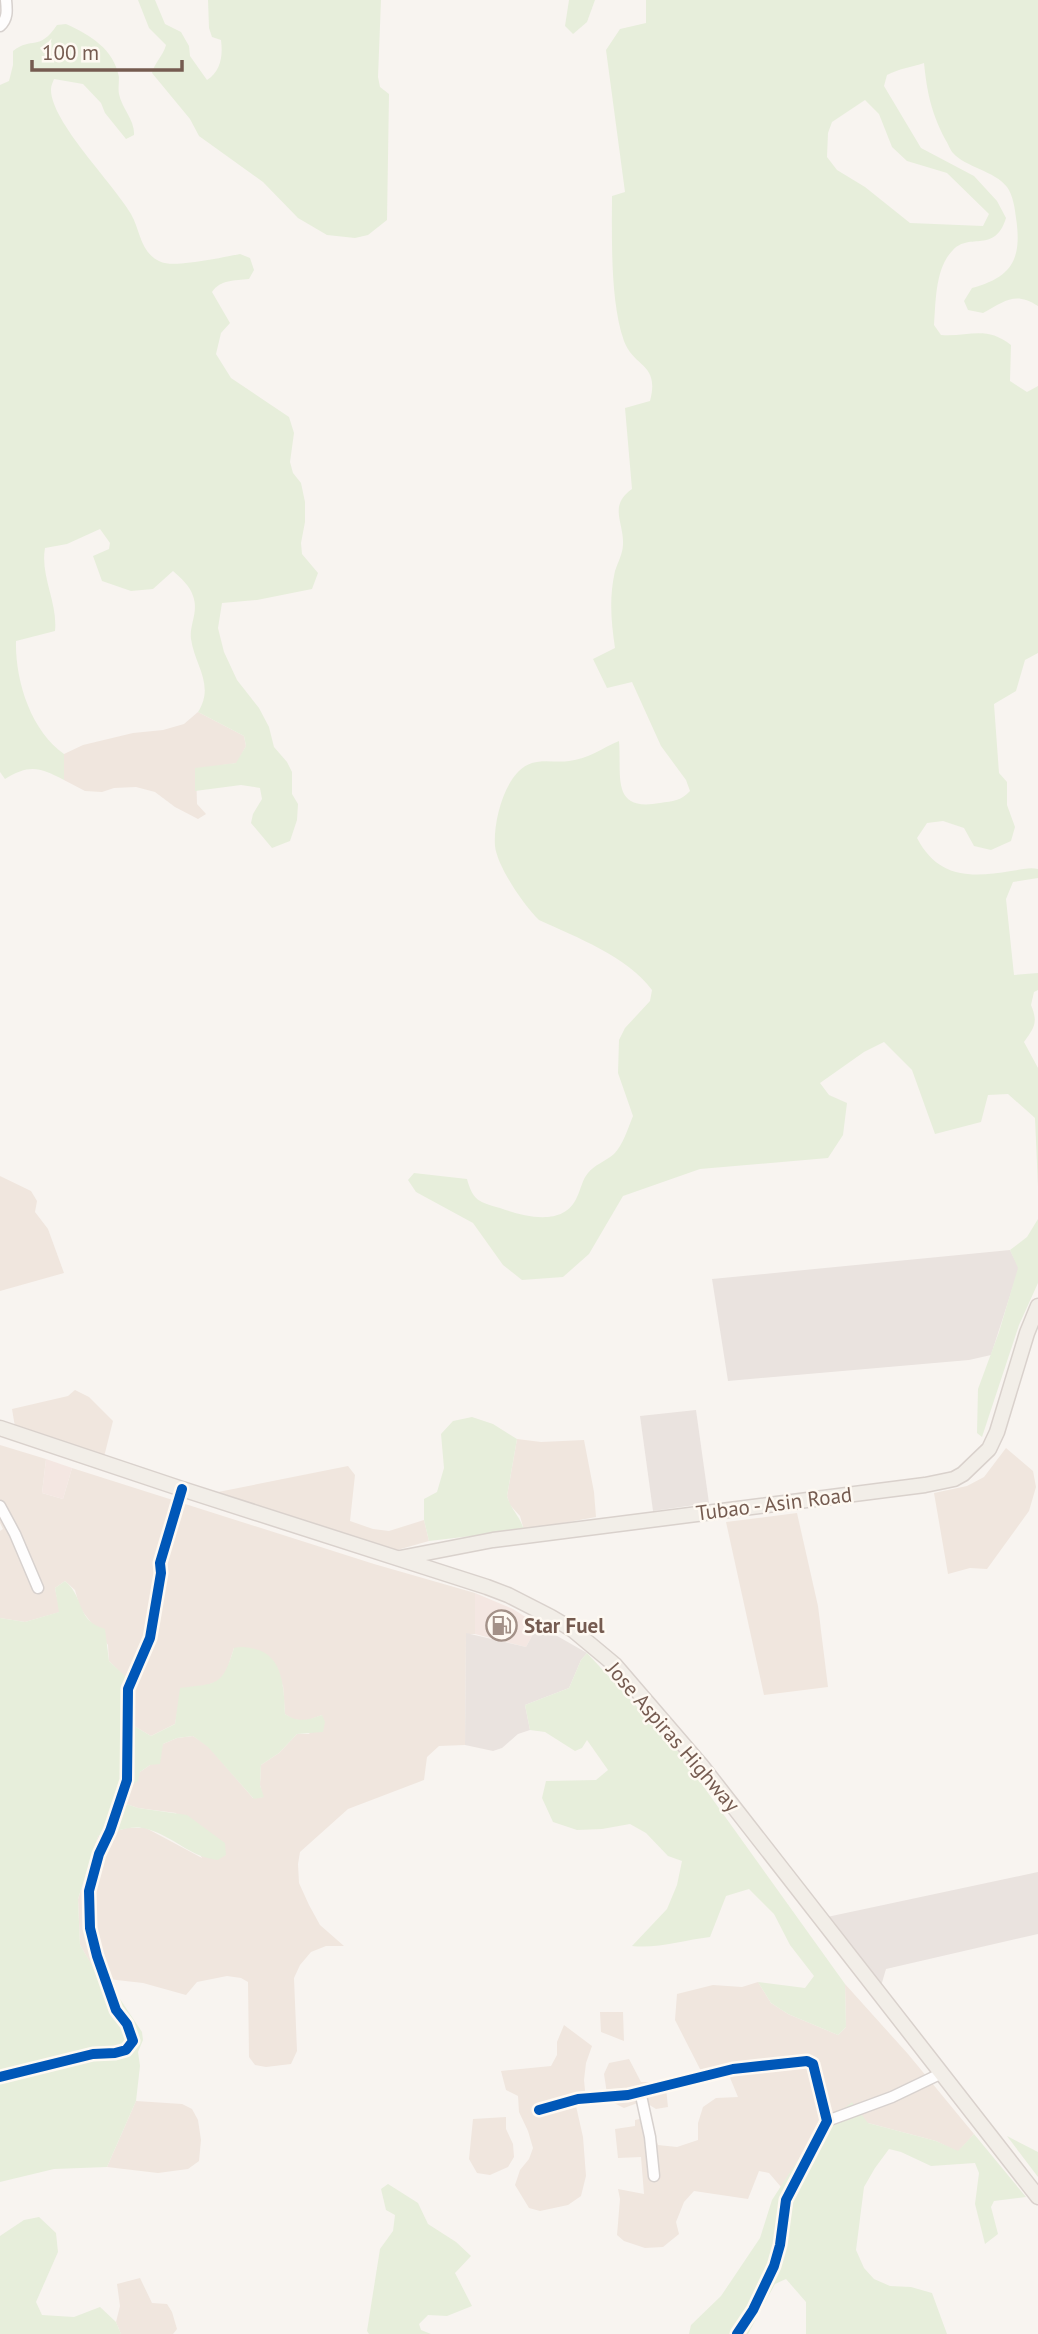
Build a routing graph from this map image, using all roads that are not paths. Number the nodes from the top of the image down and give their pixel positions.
1 (6, 0) edge
2 (0, 26) edge
3 (1038, 1306) edge
4 (0, 1428) edge
5 (182, 1489) junction
6 (0, 1506) edge
7 (399, 1558) junction
8 (38, 1588) dead end
9 (940, 2074) junction
10 (0, 2077) edge
11 (640, 2091) junction
12 (539, 2110) dead end
13 (827, 2121) junction
14 (654, 2176) dead end
15 (1038, 2197) edge
16 (737, 2334) edge

1 - 2 street
3 - 7 main road, Tubao - Asin Road
4 - 5 main road, Jose Aspiras Highway
5 - 7 main road, Jose Aspiras Highway
5 - 10 street
6 - 8 street
7 - 9 main road, Jose Aspiras Highway
9 - 13 street
9 - 15 main road, Jose Aspiras Highway
11 - 12 street
11 - 13 street
11 - 14 street
13 - 16 street

